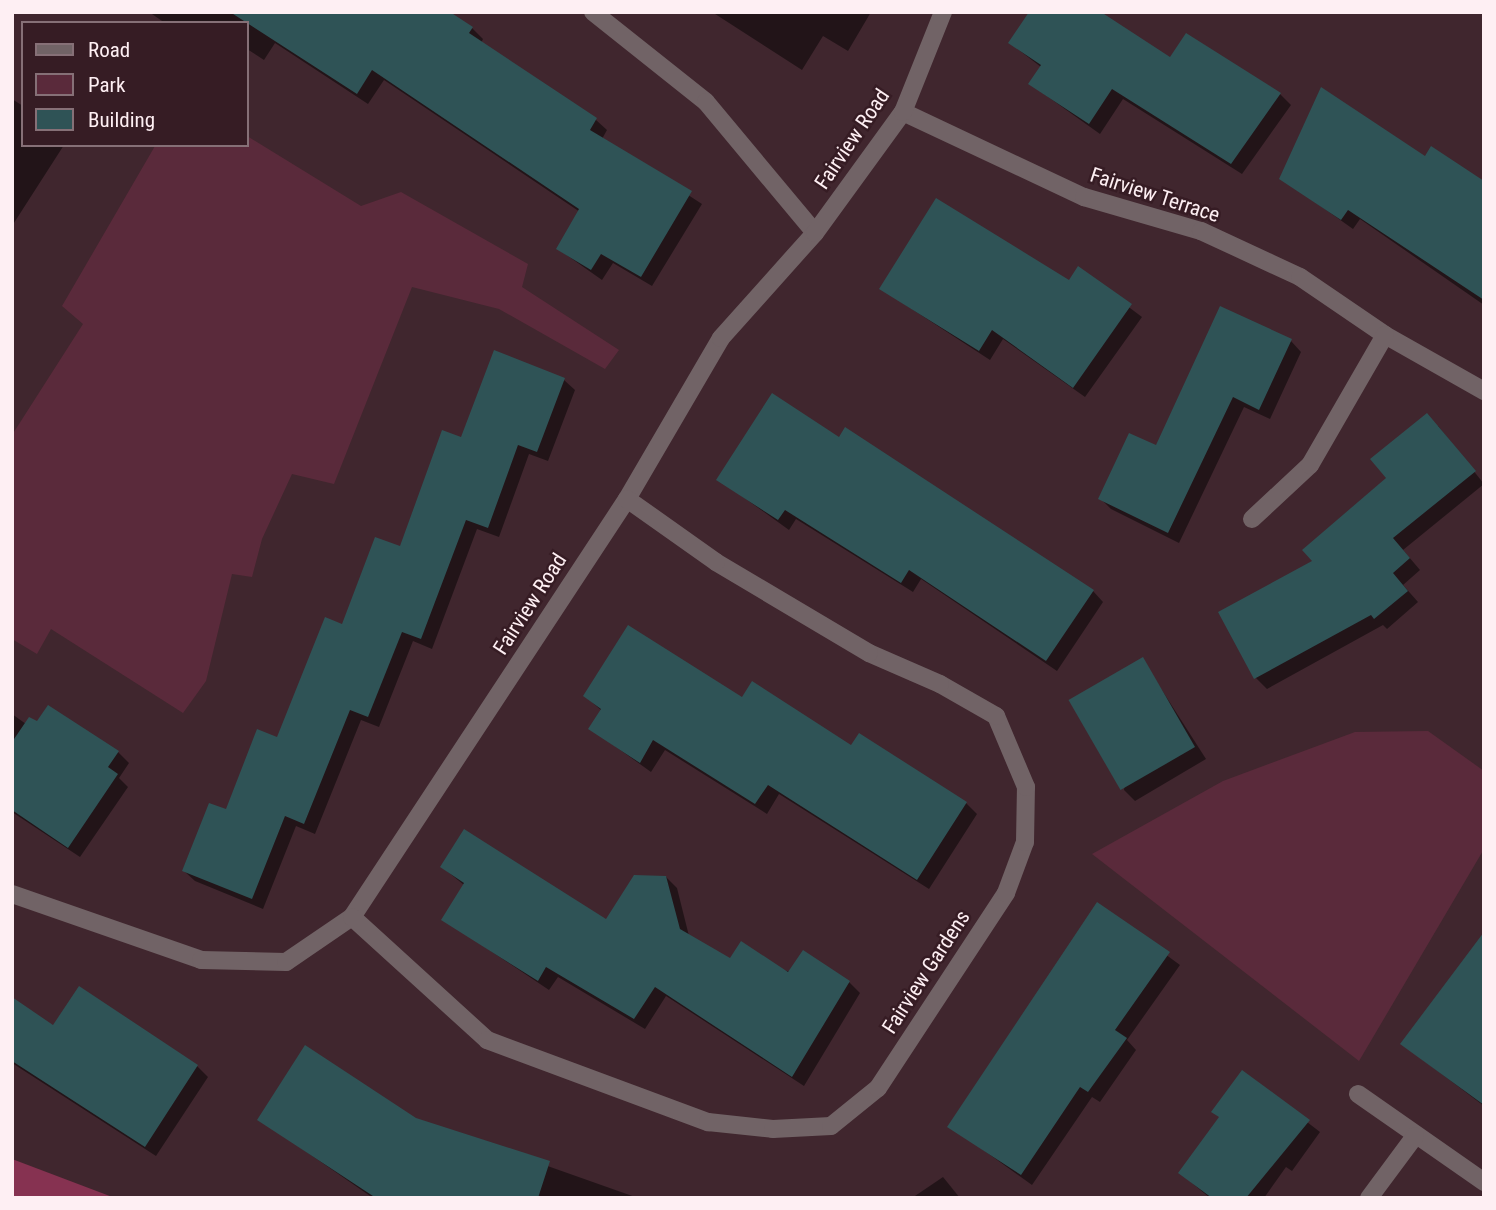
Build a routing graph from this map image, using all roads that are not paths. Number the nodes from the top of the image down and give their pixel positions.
1 (593, 12) edge
2 (943, 12) edge
3 (903, 112) junction
4 (815, 233) junction
5 (1385, 335) junction
6 (1484, 391) edge
7 (627, 499) junction
8 (1252, 519) dead end
9 (12, 894) edge
10 (352, 917) junction
11 (1358, 1094) dead end
12 (1415, 1136) junction
13 (1484, 1182) edge
14 (1369, 1198) edge

1 - 4 street
2 - 3 street, Fairview Road
3 - 4 street, Fairview Road
3 - 5 street, Fairview Terrace
4 - 7 street, Fairview Road
5 - 6 street, Fairview Terrace
5 - 8 street
7 - 10 street, Fairview Road
7 - 10 street, Fairview Gardens
9 - 10 street, Fairview Road
11 - 12 street
12 - 13 street
12 - 14 street

